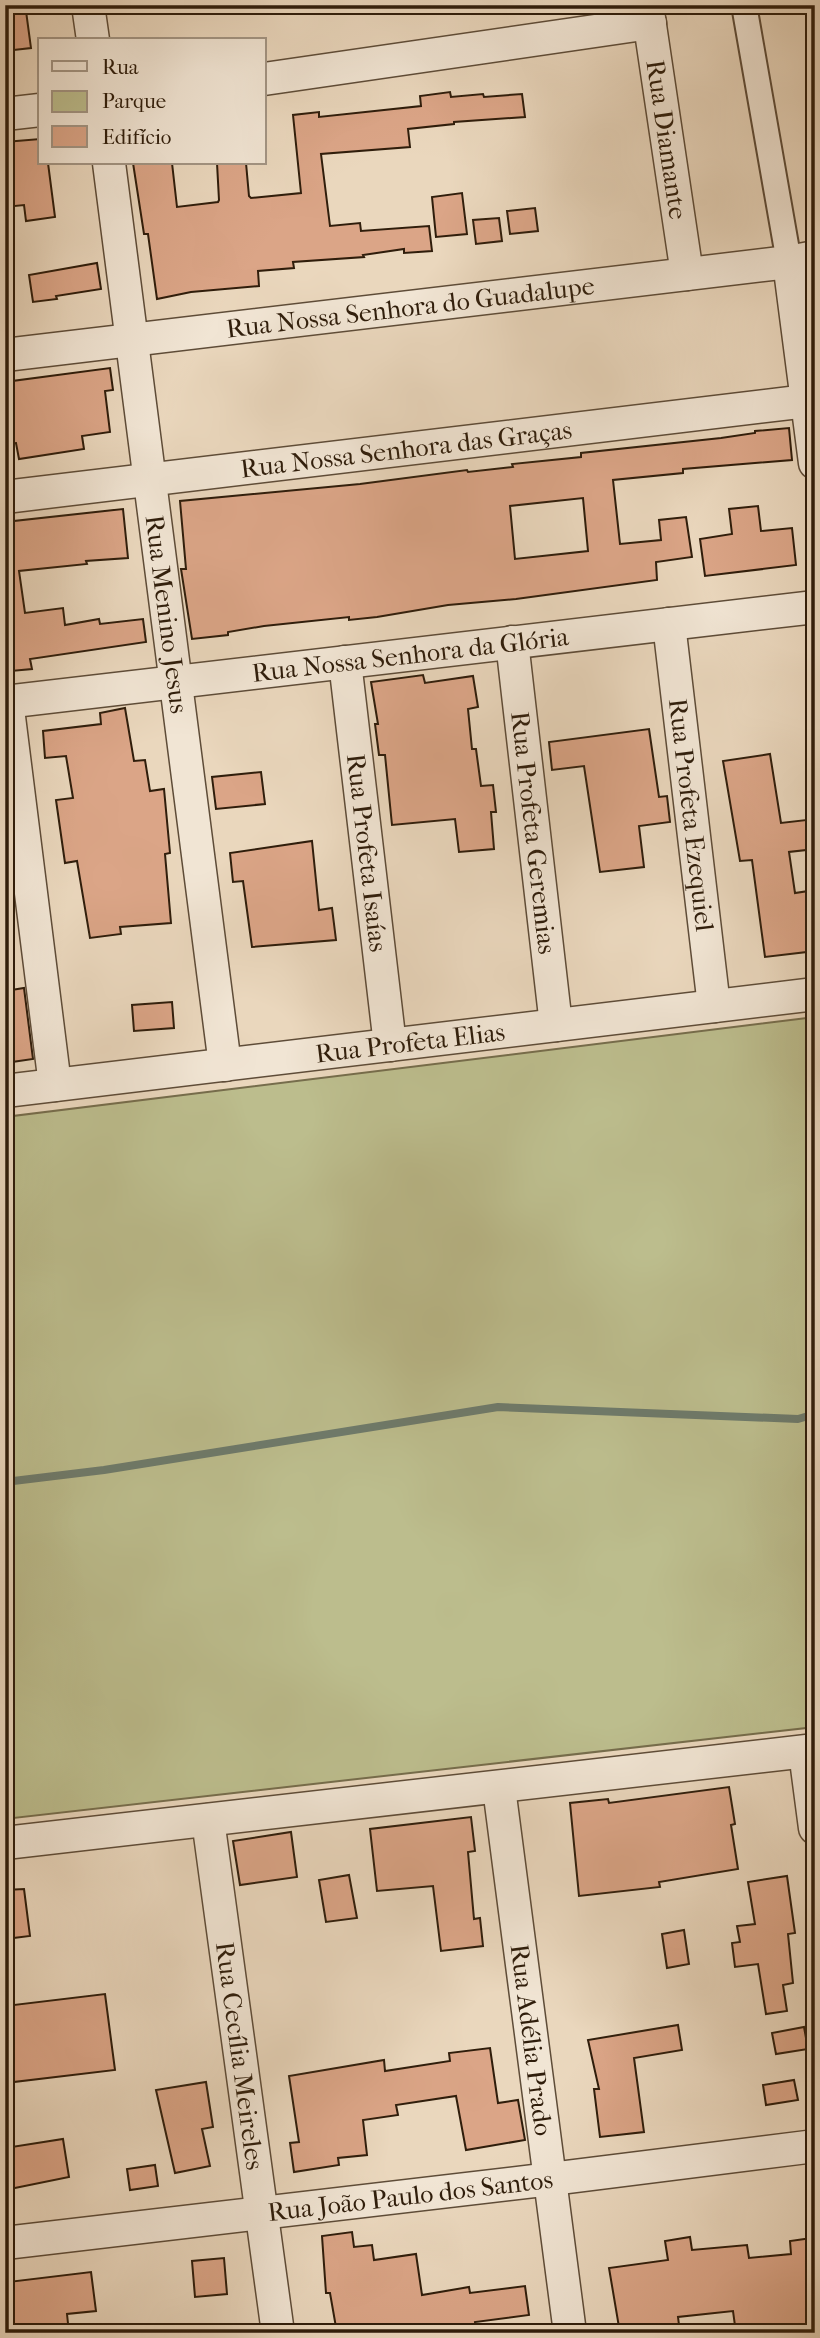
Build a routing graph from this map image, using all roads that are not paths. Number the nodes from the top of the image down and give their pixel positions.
1 (88, 5) edge
2 (744, 5) edge
3 (648, 14) edge
4 (93, 38) edge
5 (266, 79) edge
6 (38, 110) edge
7 (5, 114) edge
8 (109, 164) edge
9 (802, 259) edge
10 (687, 274) junction
11 (132, 340) junction
12 (5, 355) edge
13 (807, 401) junction
14 (815, 463) edge
15 (149, 478) junction
16 (5, 497) edge
17 (815, 607) edge
18 (669, 624) junction
19 (512, 642) junction
20 (345, 662) junction
21 (176, 682) junction
22 (6, 701) edge
23 (815, 994) edge
24 (714, 1006) junction
25 (556, 1025) junction
26 (390, 1045) junction
27 (225, 1065) junction
28 (55, 1085) junction
29 (5, 1091) edge
30 (810, 1751) edge
31 (499, 1788) junction
32 (208, 1821) junction
33 (815, 1829) edge
34 (5, 1843) edge
35 (815, 2146) edge
36 (551, 2179) junction
37 (263, 2213) junction
38 (5, 2243) edge
39 (278, 2333) edge
40 (570, 2333) edge

1 - 4 street
2 - 9 street
3 - 5 street
3 - 10 street, Rua Diamante
6 - 7 street
8 - 11 street, Rua Menino Jesus
9 - 10 street, Rua Nossa Senhora do Guadalupe
9 - 13 street
10 - 11 street, Rua Nossa Senhora do Guadalupe
11 - 12 street, Rua Nossa Senhora do Guadalupe
11 - 15 street, Rua Menino Jesus
13 - 14 street
13 - 15 street, Rua Nossa Senhora das Graças
15 - 16 street, Rua Nossa Senhora das Graças
15 - 21 street, Rua Menino Jesus
17 - 18 street, Rua Nossa Senhora da Glória
18 - 19 street, Rua Nossa Senhora da Glória
18 - 24 street, Rua Profeta Ezequiel
19 - 20 street, Rua Nossa Senhora da Glória
19 - 25 street, Rua Profeta Geremias
20 - 21 street, Rua Nossa Senhora da Glória
20 - 26 street, Rua Profeta Isaías
21 - 22 street, Rua Nossa Senhora da Glória
21 - 27 street, Rua Menino Jesus
22 - 28 street
23 - 24 street, Rua Profeta Elias
24 - 25 street, Rua Profeta Elias
25 - 26 street, Rua Profeta Elias
26 - 27 street, Rua Profeta Elias
27 - 28 street, Rua Profeta Elias
28 - 29 street, Rua Profeta Elias
30 - 31 street
30 - 33 street
31 - 32 street
31 - 36 street, Rua Adélia Prado
32 - 34 street
32 - 37 street, Rua Cecília Meireles
35 - 36 street, Rua João Paulo dos Santos
36 - 37 street, Rua João Paulo dos Santos
36 - 40 street, Rua Adélia Prado
37 - 38 street, Rua João Paulo dos Santos
37 - 39 street, Rua Cecília Meireles

